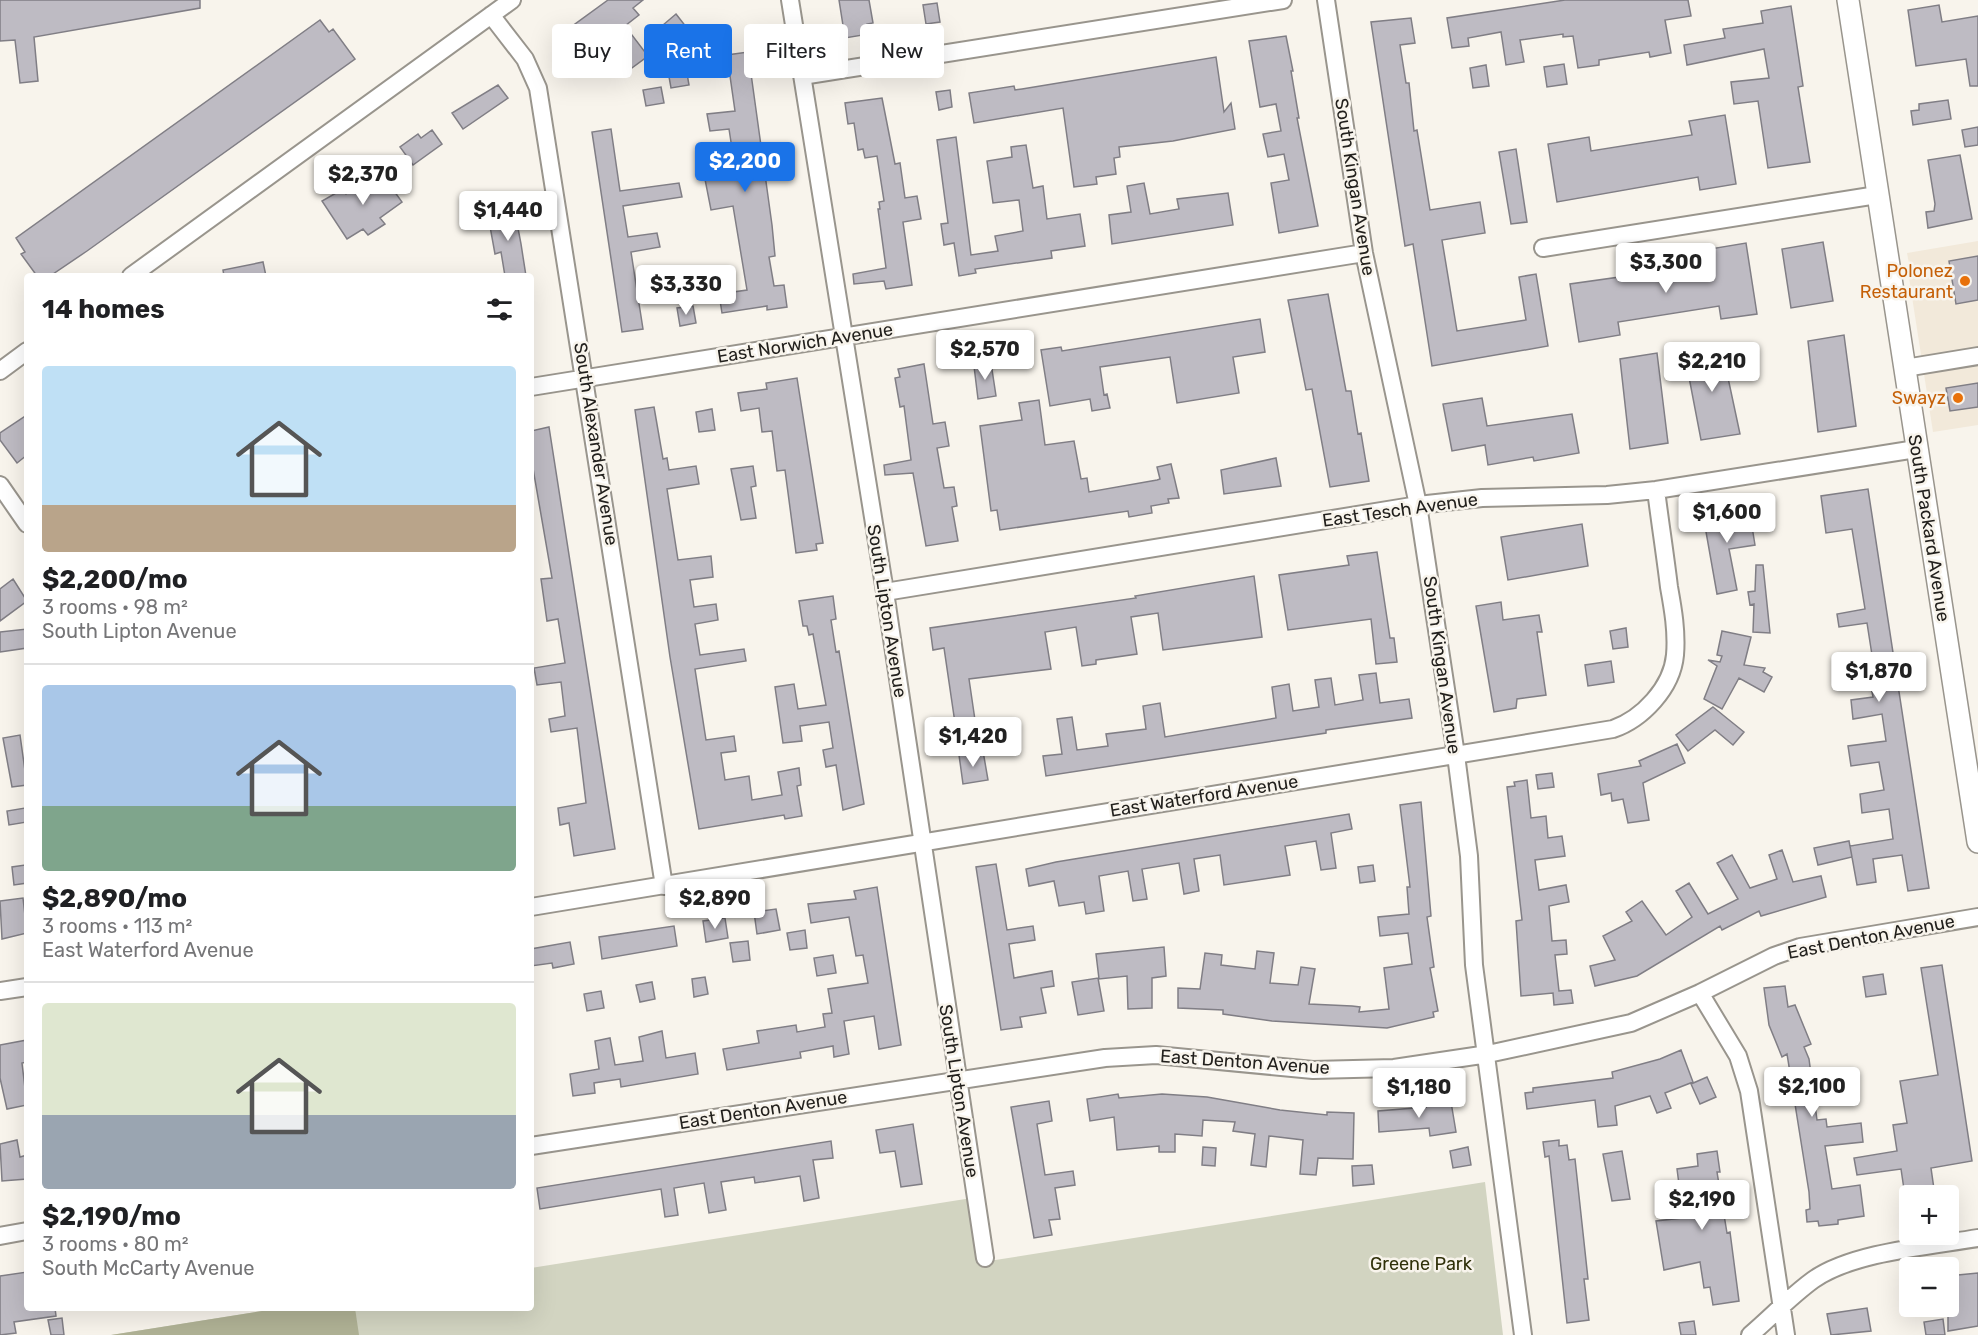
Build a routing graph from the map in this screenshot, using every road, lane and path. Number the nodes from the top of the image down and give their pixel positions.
1 (512, 0) edge
2 (790, 0) edge
3 (1283, 0) edge
4 (1326, 0) edge
5 (1848, 0) edge
6 (492, 15) junction
7 (794, 24) edge
8 (848, 69) edge
9 (802, 78) edge
10 (1877, 195) junction
11 (1543, 249) dead end
12 (1364, 254) junction
13 (135, 273) edge
14 (843, 336) junction
15 (24, 353) edge
16 (1978, 356) edge
17 (1905, 368) junction
18 (0, 371) edge
19 (586, 378) junction
20 (534, 387) edge
21 (1916, 449) junction
22 (0, 485) edge
23 (1656, 490) junction
24 (1418, 505) junction
25 (24, 520) edge
26 (885, 592) junction
27 (1456, 755) junction
28 (1978, 842) edge
29 (922, 844) junction
30 (664, 886) junction
31 (534, 907) edge
32 (1978, 917) edge
33 (24, 987) edge
34 (0, 991) edge
35 (1700, 993) junction
36 (1488, 1054) junction
37 (957, 1080) junction
38 (534, 1146) edge
39 (24, 1232) edge
40 (0, 1236) edge
41 (1978, 1239) edge
42 (985, 1258) dead end
43 (1781, 1307) junction
44 (1523, 1335) edge
45 (1750, 1335) edge
46 (1786, 1335) edge

1 - 6 street
2 - 7 street, South Lipton Avenue
3 - 8 street
4 - 12 street, South Kingan Avenue
5 - 10 street, South Packard Avenue
6 - 13 street
6 - 19 street, South Alexander Avenue
9 - 14 street, South Lipton Avenue
10 - 11 street
10 - 17 street, South Packard Avenue
12 - 14 street, East Norwich Avenue
12 - 24 street, South Kingan Avenue
14 - 19 street, East Norwich Avenue
14 - 26 street, South Lipton Avenue
15 - 18 street
16 - 17 street
17 - 21 street, South Packard Avenue
19 - 20 street, East Norwich Avenue
19 - 30 street, South Alexander Avenue
21 - 23 street, East Tesch Avenue
21 - 28 street, South Packard Avenue
22 - 25 street
23 - 24 street, East Tesch Avenue
23 - 27 street, East Waterford Avenue
24 - 26 street, East Tesch Avenue
24 - 27 street, South Kingan Avenue
26 - 29 street, South Lipton Avenue
27 - 29 street, East Waterford Avenue
27 - 36 street, South Kingan Avenue
29 - 30 street, East Waterford Avenue
29 - 37 street, South Lipton Avenue
30 - 31 street, East Waterford Avenue
32 - 35 street, East Denton Avenue
33 - 34 street
35 - 36 street, East Denton Avenue
35 - 43 street
36 - 37 street, East Denton Avenue
36 - 44 street, South Kingan Avenue
37 - 38 street, East Denton Avenue
37 - 42 street, South Lipton Avenue
39 - 40 street
41 - 43 street
43 - 45 street
43 - 46 street

